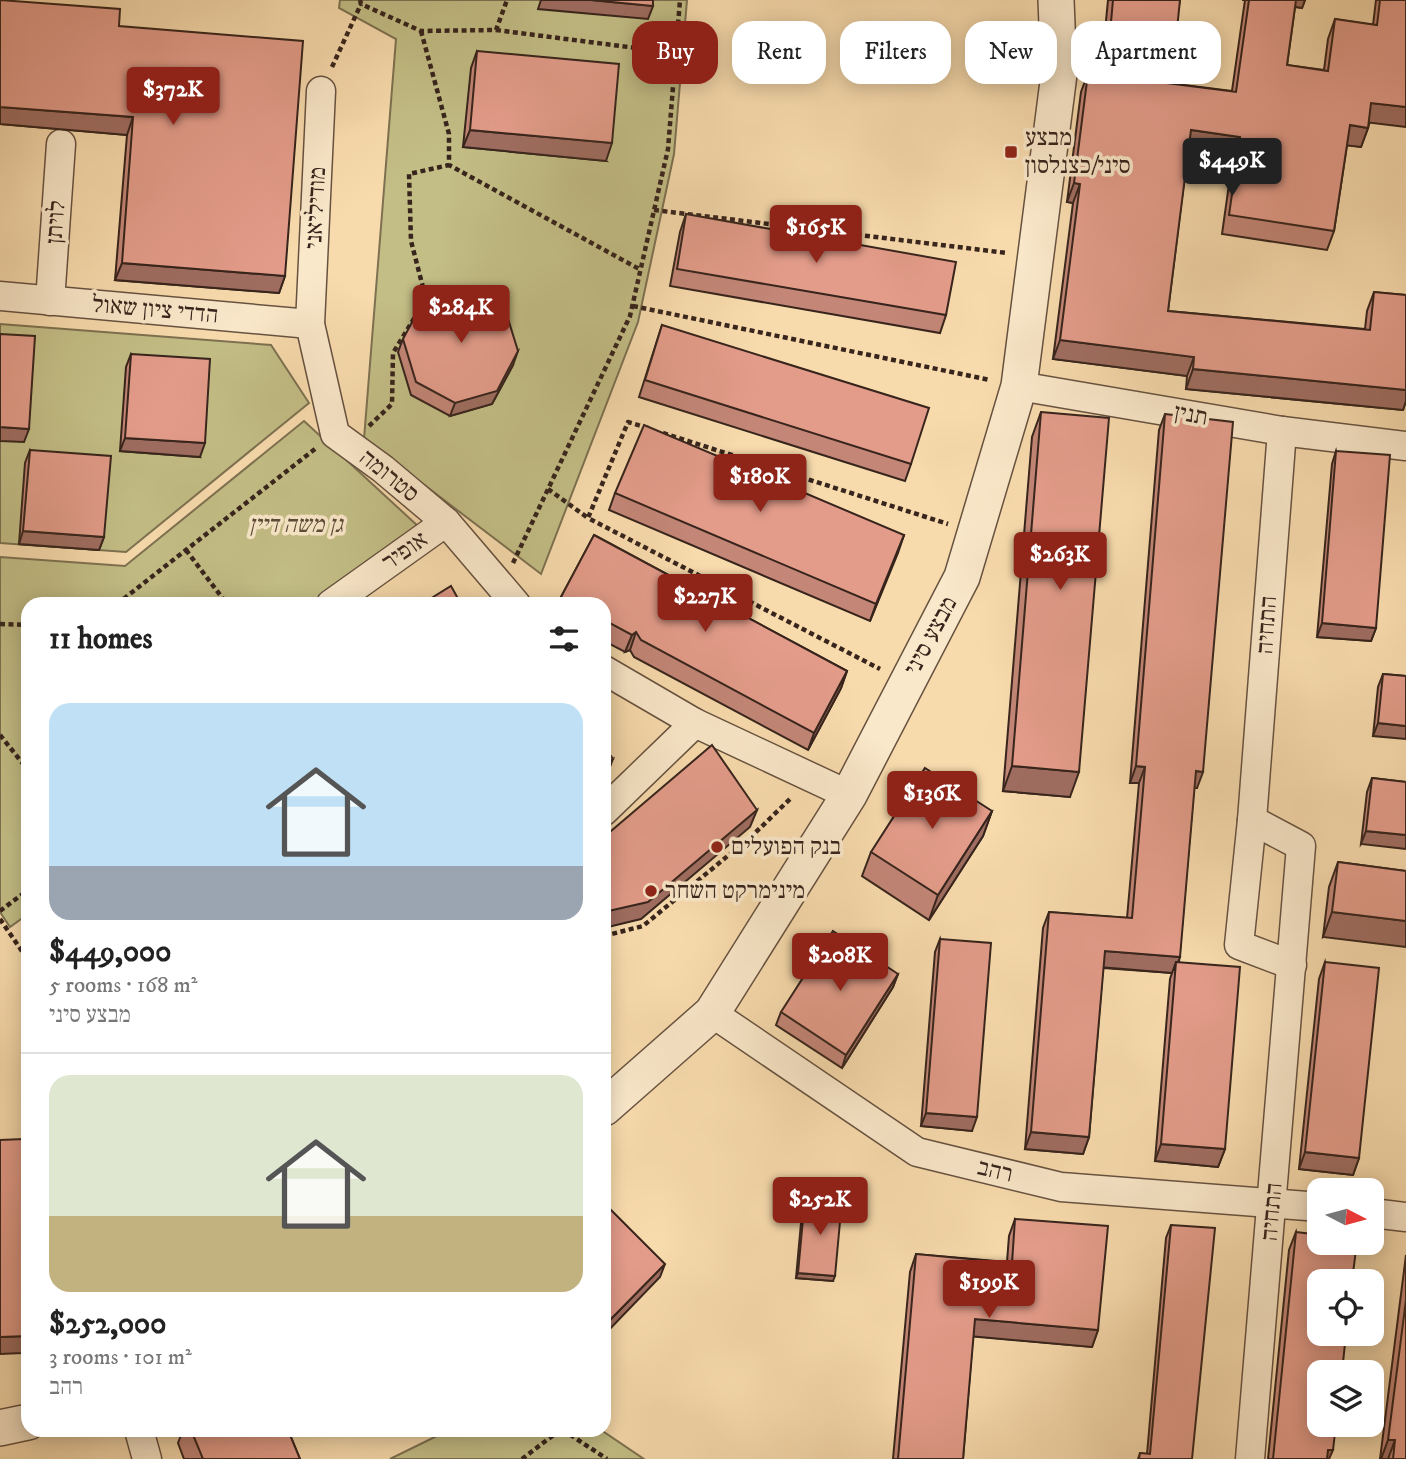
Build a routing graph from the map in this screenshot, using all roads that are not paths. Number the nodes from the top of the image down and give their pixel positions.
1 (1056, 0) edge
2 (1079, 0) edge
3 (1059, 74) junction
4 (321, 91) road end
5 (61, 144) dead end
6 (0, 296) edge
7 (50, 301) junction
8 (310, 324) junction
9 (1019, 386) junction
10 (1282, 431) junction
11 (1406, 446) edge
12 (446, 522) junction
13 (509, 596) edge
14 (341, 597) edge
15 (611, 674) edge
16 (695, 723) junction
17 (849, 795) junction
18 (611, 804) edge
19 (1252, 820) junction
20 (1292, 965) junction
21 (712, 1013) junction
22 (611, 1102) edge
23 (1273, 1202) junction
24 (1307, 1206) edge
25 (1384, 1214) edge
26 (1406, 1217) edge
27 (21, 1424) edge
28 (0, 1428) edge
29 (141, 1437) edge
30 (147, 1459) edge
31 (1250, 1459) edge

1 - 3 street, מבצע סיני
2 - 3 street, מבצע סיני
3 - 9 street, מבצע סיני
4 - 8 street, מודיליאני
5 - 7 street, לויתן
6 - 7 street, הדדי ציון שאול
7 - 8 street, הדדי ציון שאול
8 - 12 street, סטרומה
9 - 10 street, תנין
9 - 17 street, מבצע סיני
10 - 11 street, תנין
10 - 19 street, התחיה
12 - 13 street, סטרומה
12 - 14 street, אופיר
15 - 16 street
16 - 17 street
16 - 18 street
17 - 21 street, מבצע סיני
19 - 20 street, התחיה
19 - 20 street, התחיה
20 - 23 street, התחיה
21 - 22 street, מבצע סיני
21 - 23 street, רהב
23 - 24 street, רהב
23 - 31 street, התחיה
25 - 26 street
27 - 28 street
29 - 30 street

